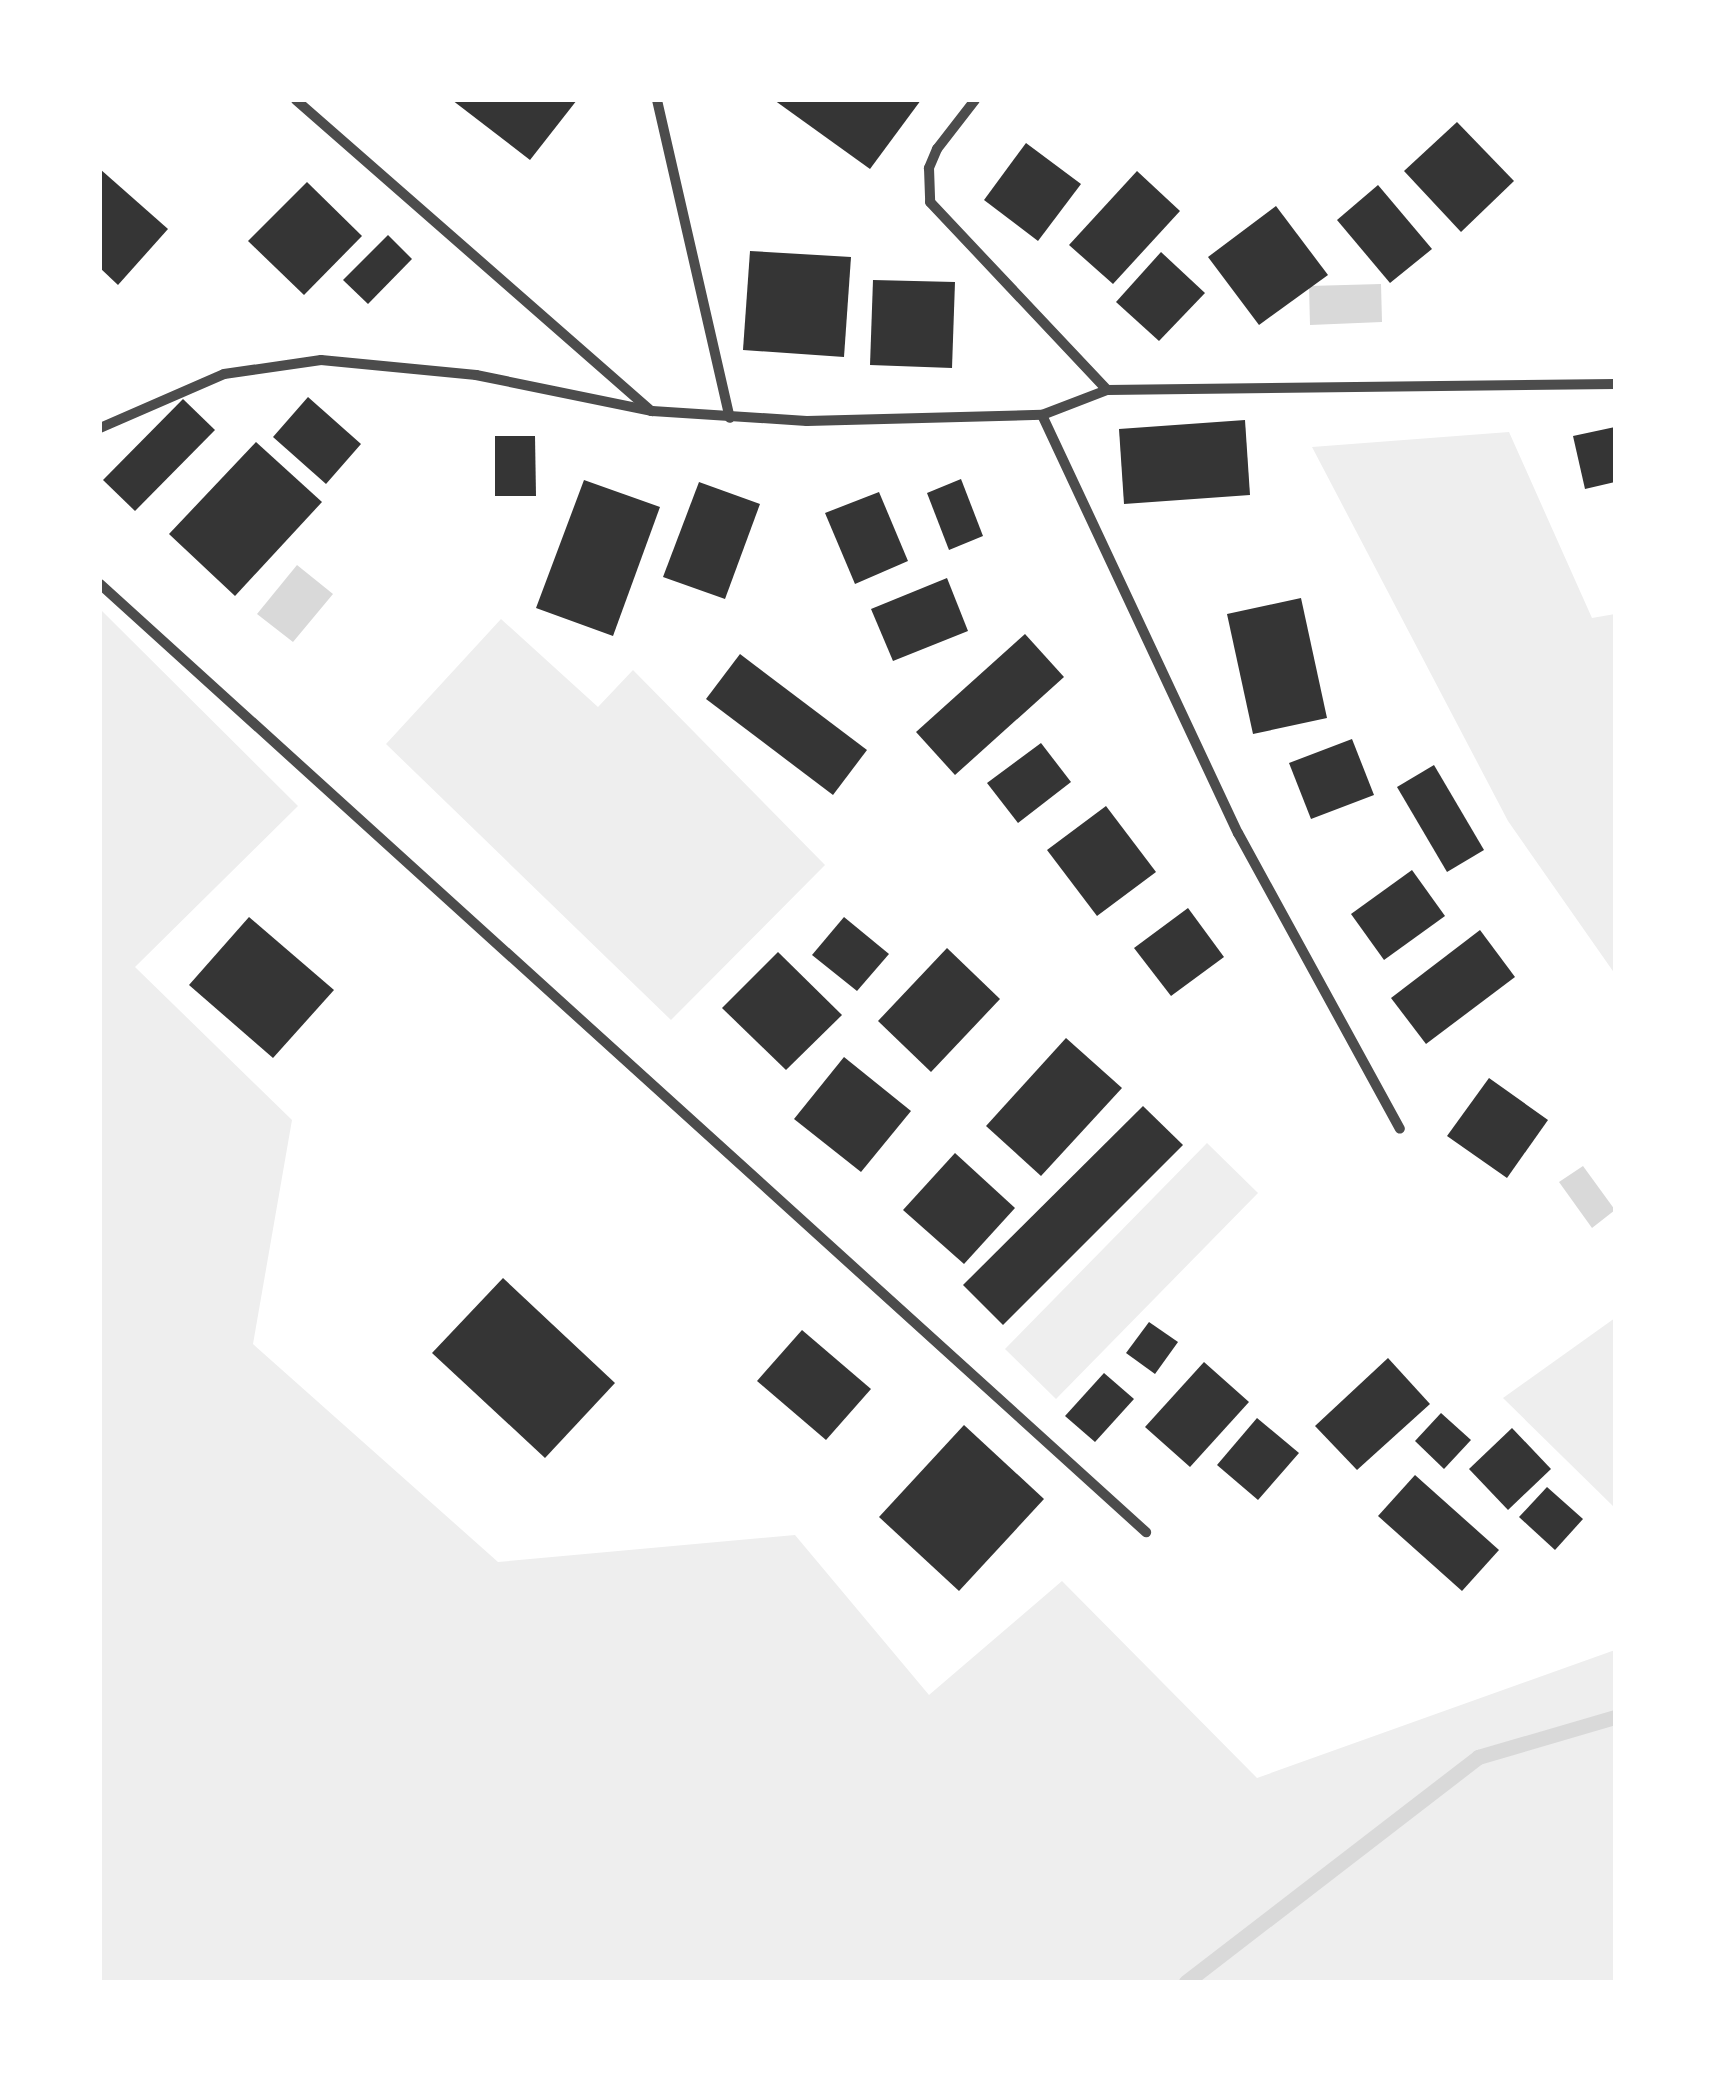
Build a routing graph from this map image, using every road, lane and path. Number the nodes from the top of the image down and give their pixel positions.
1 (296, 100) edge
2 (657, 100) edge
3 (974, 100) edge
4 (1615, 384) edge
5 (1107, 390) junction
6 (652, 412) junction
7 (1042, 415) junction
8 (730, 418) junction
9 (100, 428) edge
10 (100, 584) edge
11 (1400, 1130) dead end
12 (1146, 1532) dead end

1 - 6 street
2 - 8 street
3 - 5 street
4 - 5 street
5 - 7 street
6 - 8 street
6 - 9 street
7 - 8 street
7 - 11 street
10 - 12 street

